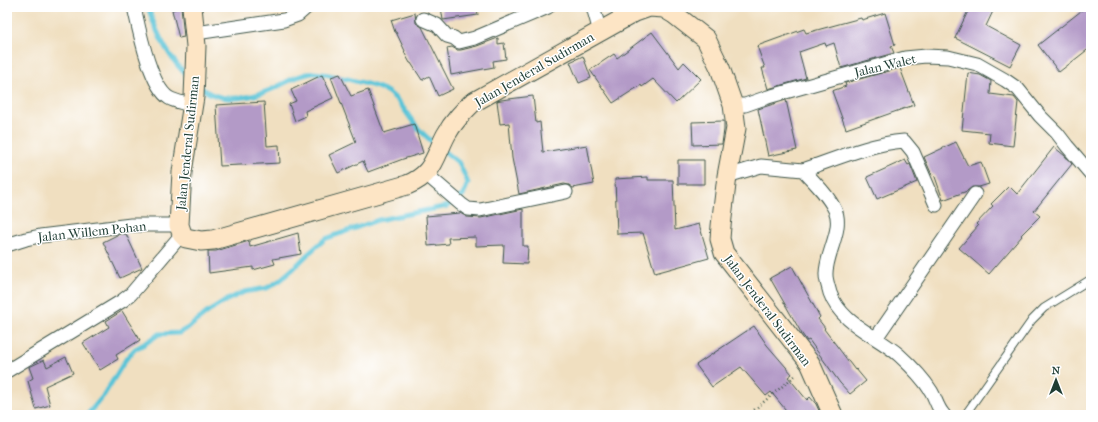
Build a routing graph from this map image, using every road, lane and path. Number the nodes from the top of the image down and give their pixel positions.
1 (134, 7) edge
2 (192, 7) edge
3 (307, 7) edge
4 (548, 7) edge
5 (593, 7) edge
6 (424, 19) dead end
7 (600, 32) junction
8 (196, 39) junction
9 (193, 102) junction
10 (733, 105) junction
11 (429, 168) junction
12 (803, 170) junction
13 (1091, 174) edge
14 (727, 176) junction
15 (566, 192) dead end
16 (975, 194) dead end
17 (936, 205) dead end
18 (180, 229) junction
19 (7, 245) edge
20 (1091, 280) edge
21 (876, 338) junction
22 (810, 363) junction
23 (7, 371) edge
24 (748, 415) edge
25 (833, 415) edge
26 (944, 415) edge
27 (966, 415) edge

1 - 9 street
2 - 8 main road, Jalan Jenderal Sudirman
3 - 8 street
4 - 6 street
5 - 7 street
7 - 10 main road, Jalan Jenderal Sudirman
7 - 11 main road, Jalan Jenderal Sudirman
8 - 9 main road, Jalan Jenderal Sudirman
9 - 18 main road, Jalan Jenderal Sudirman
10 - 13 street, Jalan Walet
10 - 14 main road, Jalan Jenderal Sudirman
11 - 15 street
11 - 18 main road
12 - 14 street
12 - 17 street
12 - 21 street
14 - 22 main road, Jalan Jenderal Sudirman
16 - 21 street
18 - 19 street, Jalan Willem Pohan
18 - 23 street
20 - 27 lane
21 - 26 street
22 - 24 path
22 - 25 main road, Jalan Jenderal Sudirman

